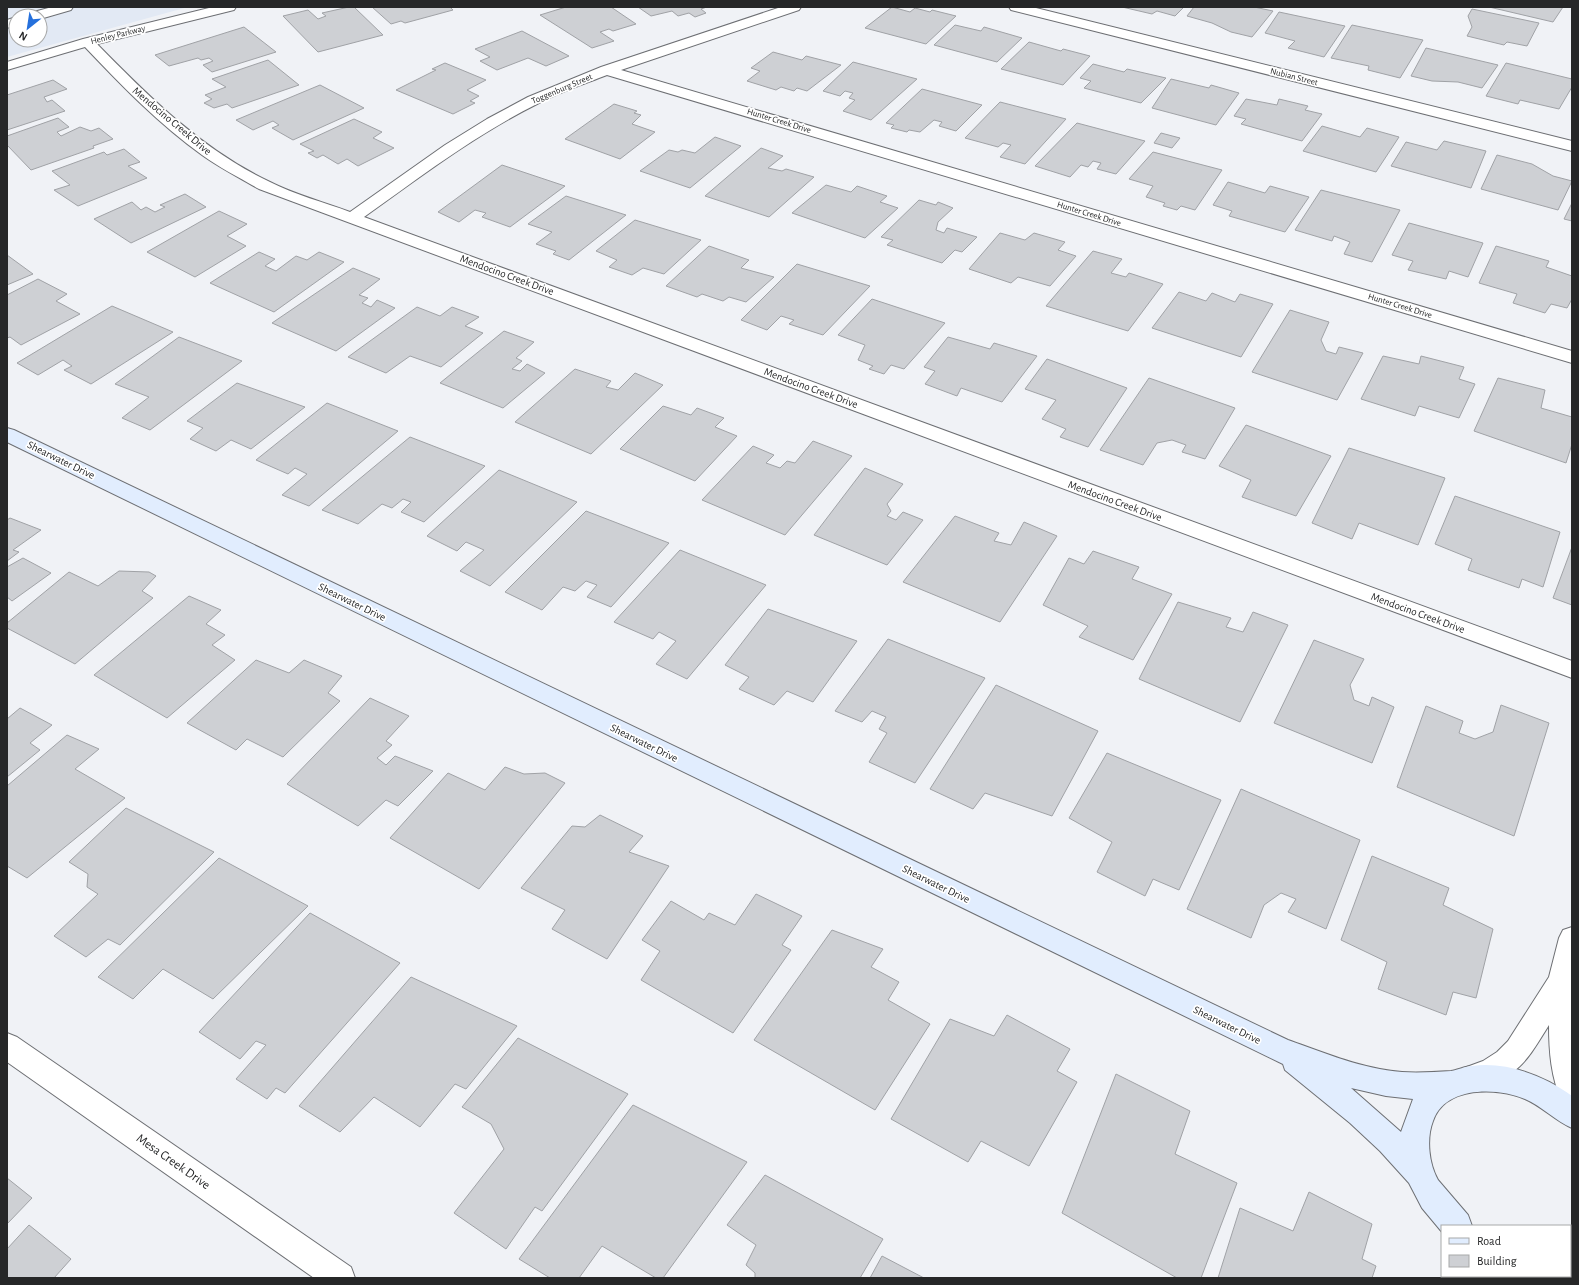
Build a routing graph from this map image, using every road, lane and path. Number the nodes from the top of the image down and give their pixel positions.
1 (66, 7) edge
2 (229, 7) edge
3 (794, 7) edge
4 (1016, 7) edge
5 (213, 9) edge
6 (48, 12) edge
7 (88, 42) junction
8 (7, 66) edge
9 (606, 70) junction
10 (1572, 146) edge
11 (352, 218) junction
12 (1572, 357) edge
13 (7, 434) edge
14 (1572, 670) edge
15 (1572, 938) edge
16 (1561, 981) junction
17 (7, 1046) edge
18 (1281, 1051) junction
19 (1461, 1081) junction
20 (1572, 1093) edge
21 (1572, 1114) edge
22 (1422, 1178) junction
23 (1448, 1220) edge
24 (340, 1278) edge

1 - 6 street
2 - 5 street, Henley Parkway
3 - 9 street, Toggenburg Street
4 - 10 street, Nubian Street
5 - 7 street, Henley Parkway
7 - 8 street, Henley Parkway
7 - 11 street, Mendocino Creek Drive
9 - 11 street, Toggenburg Street
9 - 12 street, Hunter Creek Drive
11 - 14 street, Mendocino Creek Drive
13 - 18 street, Shearwater Drive
15 - 16 street
16 - 19 street
16 - 20 street
17 - 24 street, Mesa Creek Drive
18 - 19 street, Shearwater Drive
18 - 22 street, Shearwater Drive
19 - 21 street, Shearwater Drive
19 - 22 street
22 - 23 street

